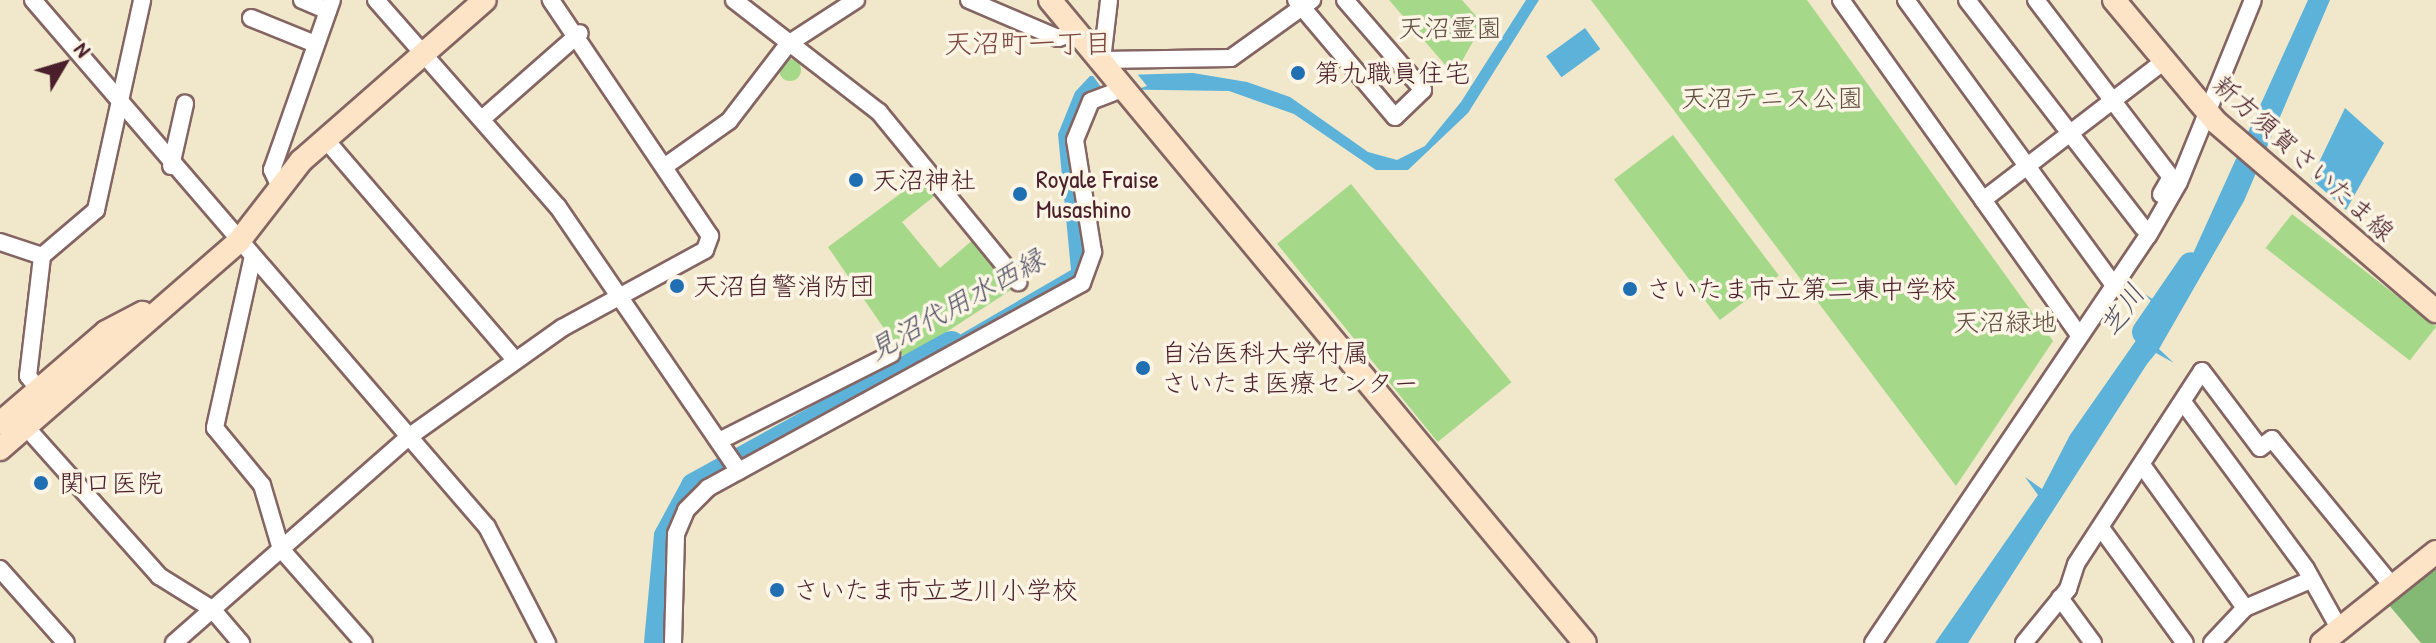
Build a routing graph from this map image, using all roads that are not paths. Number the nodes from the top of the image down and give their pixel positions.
1 (33, 0) edge
2 (142, 0) edge
3 (302, 0) edge
4 (376, 0) edge
5 (485, 0) edge
6 (551, 0) edge
7 (734, 0) edge
8 (856, 0) edge
9 (969, 0) edge
10 (1050, 0) edge
11 (1109, 0) edge
12 (1345, 0) edge
13 (1842, 0) edge
14 (1906, 0) edge
15 (1967, 0) edge
16 (2036, 0) edge
17 (2114, 0) edge
18 (2253, 0) edge
19 (1303, 3) edge
20 (330, 5) edge
21 (251, 18) dead end
22 (1078, 32) junction
23 (580, 33) junction
24 (315, 44) junction
25 (788, 44) junction
26 (424, 53) junction
27 (2163, 62) junction
28 (1104, 63) junction
29 (1127, 90) junction
30 (2114, 101) junction
31 (117, 104) junction
32 (185, 104) dead end
33 (2212, 118) junction
34 (482, 119) junction
35 (2070, 134) junction
36 (326, 140) junction
37 (171, 166) junction
38 (2028, 166) junction
39 (664, 167) junction
40 (280, 187) junction
41 (1983, 200) junction
42 (2143, 228) junction
43 (0, 242) edge
44 (246, 249) junction
45 (2132, 251) junction
46 (42, 256) junction
47 (1018, 282) dead end
48 (2112, 282) junction
49 (175, 296) junction
50 (617, 301) junction
51 (2436, 311) edge
52 (2078, 334) junction
53 (891, 354) dead end
54 (515, 360) junction
55 (39, 390) junction
56 (2183, 402) junction
57 (0, 423) edge
58 (26, 427) junction
59 (410, 436) junction
60 (720, 442) junction
61 (0, 449) edge
62 (2142, 465) junction
63 (739, 471) junction
64 (2101, 528) junction
65 (281, 549) junction
66 (2436, 552) edge
67 (0, 569) edge
68 (2308, 581) junction
69 (2394, 588) junction
70 (2060, 598) junction
71 (2245, 608) junction
72 (212, 609) junction
73 (2339, 628) junction
74 (66, 643) edge
75 (174, 643) edge
76 (241, 643) edge
77 (364, 643) edge
78 (547, 643) edge
79 (673, 643) edge
80 (1585, 643) edge
81 (1873, 643) edge
82 (2024, 643) edge
83 (2093, 643) edge
84 (2185, 643) edge
85 (2212, 643) edge
86 (2322, 643) edge

1 - 31 street
2 - 31 street
3 - 20 street
4 - 26 street
5 - 26 street
6 - 23 street
7 - 25 street
8 - 25 street
9 - 22 street
10 - 22 street
11 - 28 street
12 - 19 street
13 - 41 street
14 - 38 street
15 - 35 street
16 - 30 street
17 - 27 street, 新方須賀さいたま線
18 - 33 street
19 - 28 street
20 - 24 street
21 - 24 street
22 - 28 street
23 - 34 street
23 - 39 street
24 - 40 street
25 - 39 street
25 - 47 street
26 - 34 street
26 - 36 street
27 - 30 street
27 - 33 street, 新方須賀さいたま線
28 - 29 street
29 - 63 street
29 - 80 street
30 - 35 street
30 - 42 street
31 - 37 street
31 - 46 street
32 - 37 street
33 - 45 street
33 - 51 street, 新方須賀さいたま線
34 - 50 street
35 - 38 street
35 - 42 street
36 - 40 street
36 - 54 street
37 - 44 street
38 - 41 street
38 - 48 street
39 - 50 street
40 - 44 street
41 - 52 street
42 - 45 street
43 - 46 street
44 - 49 street
44 - 59 street
44 - 65 street
45 - 48 street
46 - 55 street
48 - 52 street
49 - 55 street
49 - 58 street
50 - 54 street
50 - 60 street
52 - 81 street
53 - 60 street
54 - 59 street
55 - 57 street
56 - 62 street
56 - 68 street
56 - 69 street
58 - 61 street
58 - 72 street
59 - 65 street
59 - 78 street
60 - 63 street
62 - 64 street
62 - 71 street
63 - 79 street
64 - 70 street
64 - 84 street
65 - 72 street
65 - 77 street
66 - 69 street
67 - 74 street
68 - 71 street
68 - 73 street
69 - 73 street
70 - 82 street
70 - 83 street
71 - 85 street
72 - 75 street
72 - 76 street
73 - 86 street

